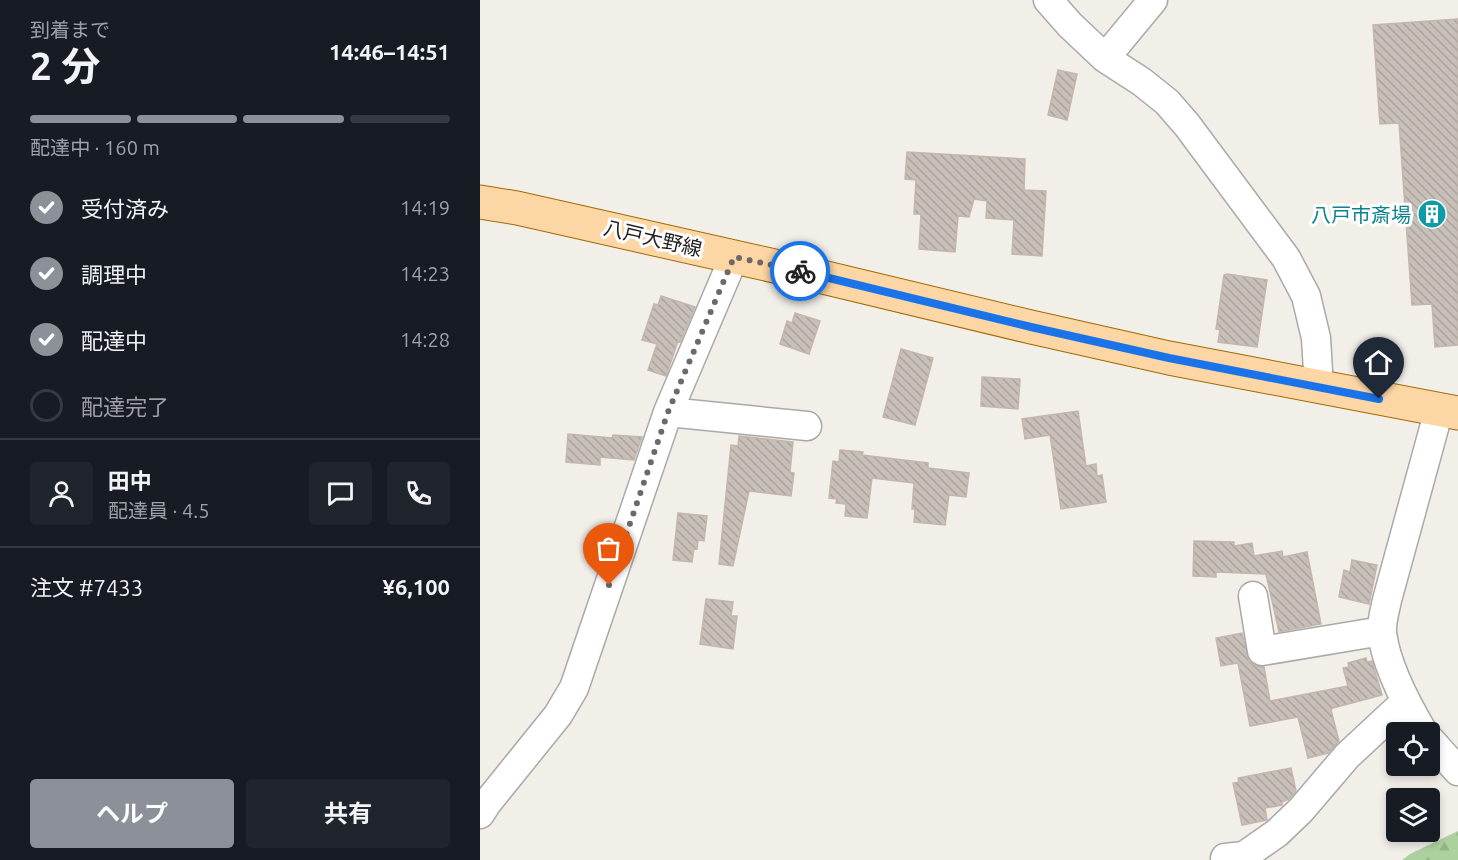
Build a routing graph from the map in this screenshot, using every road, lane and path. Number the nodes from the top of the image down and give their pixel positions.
1 (1048, 0) edge
2 (1152, 0) edge
3 (1105, 58) junction
4 (480, 202) edge
5 (734, 257) junction
6 (1319, 387) junction
7 (1448, 411) edge
8 (668, 412) junction
9 (807, 426) dead end
10 (1253, 596) dead end
11 (1382, 631) junction
12 (1405, 702) junction
13 (1417, 722) edge
14 (1440, 751) edge
15 (1458, 771) edge
16 (480, 814) edge
17 (1226, 858) dead end

1 - 3 street
2 - 3 street
3 - 6 street
4 - 5 main road, 八戸大野線
5 - 6 main road, 八戸大野線
5 - 8 street
6 - 7 main road, 八戸大野線
7 - 11 street
8 - 9 street
8 - 16 street
10 - 11 street
11 - 12 street
12 - 13 street
12 - 17 street
14 - 15 street

